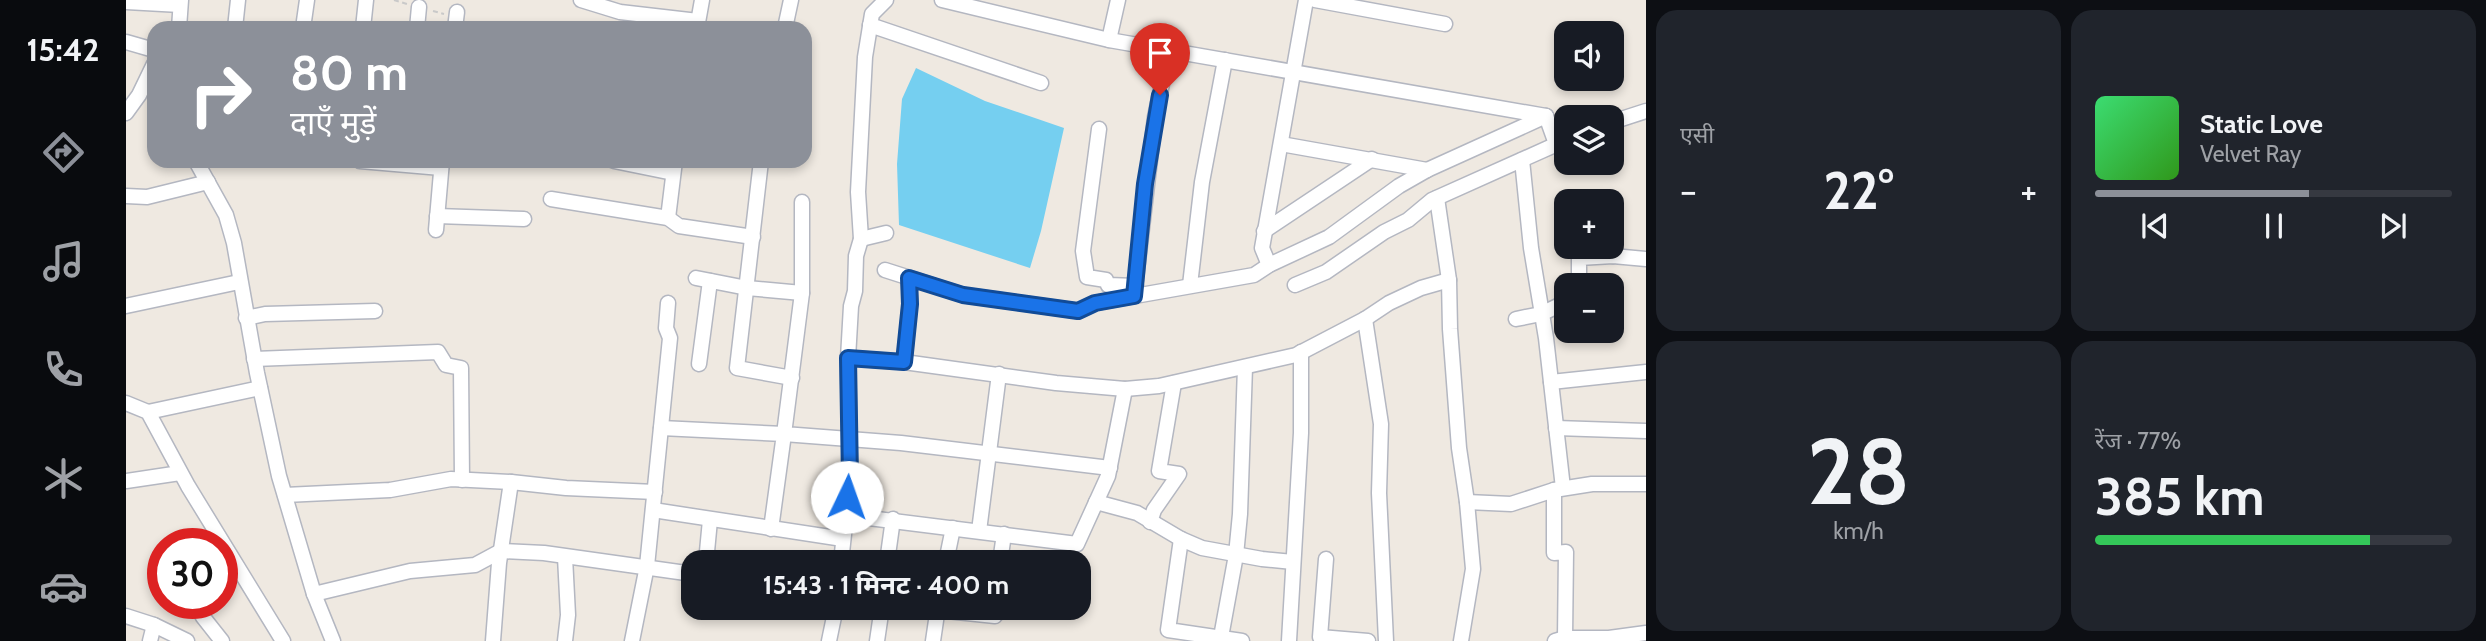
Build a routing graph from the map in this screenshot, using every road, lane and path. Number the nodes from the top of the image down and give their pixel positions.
1 (238, 0) edge
2 (307, 0) edge
3 (366, 0) edge
4 (581, 0) edge
5 (702, 0) edge
6 (791, 0) edge
7 (886, 0) edge
8 (1118, 0) edge
9 (1306, 0) edge
10 (1315, 0) edge
11 (951, 1) edge
12 (126, 2) edge
13 (621, 6) edge
14 (419, 7) dead end
15 (457, 12) dead end
16 (179, 16) edge
17 (236, 21) edge
18 (304, 21) edge
19 (364, 21) edge
20 (417, 21) edge
21 (456, 21) edge
22 (682, 21) edge
23 (699, 21) edge
24 (786, 21) edge
25 (1445, 24) dead end
26 (870, 25) junction
27 (1108, 40) junction
28 (126, 42) edge
29 (147, 48) edge
30 (1169, 51) junction
31 (1225, 60) junction
32 (1294, 72) junction
33 (147, 74) edge
34 (1041, 83) dead end
35 (133, 93) edge
36 (1646, 111) edge
37 (126, 113) edge
38 (1546, 116) junction
39 (1624, 118) edge
40 (1099, 129) dead end
41 (1554, 130) edge
42 (1281, 144) junction
43 (1554, 145) edge
44 (1372, 159) junction
45 (1521, 160) junction
46 (200, 168) edge
47 (442, 168) edge
48 (674, 168) edge
49 (760, 168) edge
50 (1427, 170) junction
51 (208, 182) junction
52 (126, 196) edge
53 (1437, 198) junction
54 (551, 199) dead end
55 (802, 202) dead end
56 (668, 218) junction
57 (524, 219) dead end
58 (1264, 231) junction
59 (886, 233) dead end
60 (753, 237) junction
61 (861, 239) junction
62 (1624, 257) edge
63 (1646, 259) edge
64 (1269, 265) junction
65 (885, 271) dead end
66 (909, 278) junction
67 (1449, 280) junction
68 (239, 282) junction
69 (1190, 285) junction
70 (1295, 285) dead end
71 (747, 288) junction
72 (1135, 291) junction
73 (802, 293) junction
74 (668, 303) dead end
75 (126, 306) edge
76 (1554, 308) edge
77 (375, 311) dead end
78 (1541, 314) junction
79 (246, 318) junction
80 (1365, 319) junction
81 (1516, 319) dead end
82 (1301, 352) junction
83 (848, 358) junction
84 (254, 359) junction
85 (904, 362) junction
86 (699, 364) dead end
87 (1245, 367) junction
88 (1646, 372) edge
89 (999, 374) junction
90 (792, 378) junction
91 (1551, 382) junction
92 (1174, 383) junction
93 (260, 388) junction
94 (1125, 389) junction
95 (126, 403) edge
96 (148, 412) junction
97 (661, 428) junction
98 (1556, 428) junction
99 (1646, 430) edge
100 (784, 434) junction
101 (848, 440) junction
102 (988, 454) junction
103 (1110, 468) junction
104 (180, 473) junction
105 (462, 480) junction
106 (126, 481) edge
107 (511, 482) junction
108 (1646, 484) edge
109 (1558, 489) junction
110 (655, 492) junction
111 (285, 495) junction
112 (1096, 502) junction
113 (1467, 502) junction
114 (653, 510) junction
115 (845, 515) junction
116 (893, 519) junction
117 (710, 520) junction
118 (1150, 522) junction
119 (953, 528) junction
120 (771, 529) junction
121 (979, 531) junction
122 (1004, 534) junction
123 (843, 539) junction
124 (1181, 539) junction
125 (707, 550) edge
126 (842, 550) edge
127 (889, 550) edge
128 (948, 550) edge
129 (1002, 550) edge
130 (501, 551) junction
131 (1236, 555) junction
132 (565, 557) junction
133 (1326, 559) dead end
134 (1293, 562) junction
135 (647, 566) junction
136 (681, 572) edge
137 (314, 594) junction
138 (126, 617) edge
139 (205, 619) edge
140 (833, 620) edge
141 (879, 620) edge
142 (936, 620) edge
143 (154, 625) junction
144 (1646, 633) edge
145 (1221, 637) junction
146 (1287, 640) edge
147 (1350, 640) edge
148 (1560, 640) edge
149 (150, 641) edge
150 (187, 641) edge
151 (222, 641) edge
152 (283, 641) edge
153 (333, 641) edge
154 (493, 641) edge
155 (565, 641) edge
156 (632, 641) edge
157 (829, 641) edge
158 (877, 641) edge
159 (933, 641) edge
160 (1242, 641) edge
161 (1368, 641) edge
162 (1386, 641) edge
163 (1461, 641) edge

1 - 17 street
2 - 18 street
3 - 19 street
4 - 13 street
5 - 23 street
6 - 24 street
7 - 26 street
8 - 27 street
9 - 32 street
10 - 25 street
11 - 27 street
12 - 16 street
13 - 22 street
14 - 20 street
15 - 21 street
26 - 34 street
26 - 61 street
27 - 30 street
28 - 29 street
30 - 31 street
30 - 72 street
31 - 32 street
31 - 69 street
32 - 38 street
32 - 42 street
33 - 35 street
35 - 37 street
36 - 39 street
38 - 41 street
38 - 50 street
40 - 72 street
42 - 44 street
42 - 58 street
43 - 45 street
44 - 50 street
44 - 58 street
45 - 53 street
45 - 78 street
46 - 51 street
47 - 57 street
48 - 56 street
49 - 60 street
50 - 64 street
51 - 52 street
51 - 68 street
53 - 67 street
53 - 70 street
54 - 56 street
55 - 73 street
56 - 60 street
58 - 64 street
59 - 61 street
60 - 71 street
61 - 83 street
62 - 63 street
64 - 69 street
65 - 66 street
66 - 72 street
66 - 85 street
67 - 80 street
67 - 113 street
68 - 75 street
68 - 79 street
69 - 72 street
71 - 73 street
71 - 86 street
71 - 90 street
73 - 90 street
74 - 97 street
76 - 78 street
77 - 79 street
78 - 81 street
78 - 91 street
79 - 84 street
80 - 82 street
80 - 162 street
82 - 87 street
82 - 134 street
83 - 85 street
83 - 101 street
84 - 93 street
84 - 105 street
85 - 89 street
87 - 92 street
87 - 131 street
88 - 91 street
89 - 94 street
89 - 102 street
90 - 100 street
91 - 98 street
92 - 94 street
92 - 118 street
93 - 96 street
93 - 111 street
94 - 103 street
95 - 96 street
96 - 104 street
97 - 100 street
97 - 110 street
98 - 99 street
98 - 109 street
100 - 101 street
100 - 120 street
101 - 102 street
101 - 115 street
102 - 103 street
102 - 121 street
103 - 112 street
104 - 106 street
104 - 152 street
105 - 107 street
105 - 111 street
107 - 110 street
107 - 130 street
108 - 109 street
109 - 113 street
109 - 148 street
110 - 114 street
111 - 137 street
112 - 118 street
112 - 122 street
113 - 163 street
114 - 117 street
114 - 135 street
115 - 116 street
115 - 123 street
116 - 119 street
116 - 127 street
117 - 120 street
117 - 125 street
118 - 124 street
119 - 121 street
119 - 128 street
120 - 123 street
121 - 122 street
122 - 129 street
123 - 126 street
124 - 131 street
124 - 145 street
130 - 132 street
130 - 137 street
130 - 154 street
131 - 134 street
131 - 145 street
132 - 135 street
132 - 155 street
133 - 147 street
134 - 146 street
135 - 136 street
135 - 156 street
137 - 153 street
138 - 143 street
139 - 151 street
140 - 157 street
141 - 158 street
142 - 159 street
143 - 149 street
143 - 150 street
144 - 148 street
145 - 160 street
147 - 161 street

